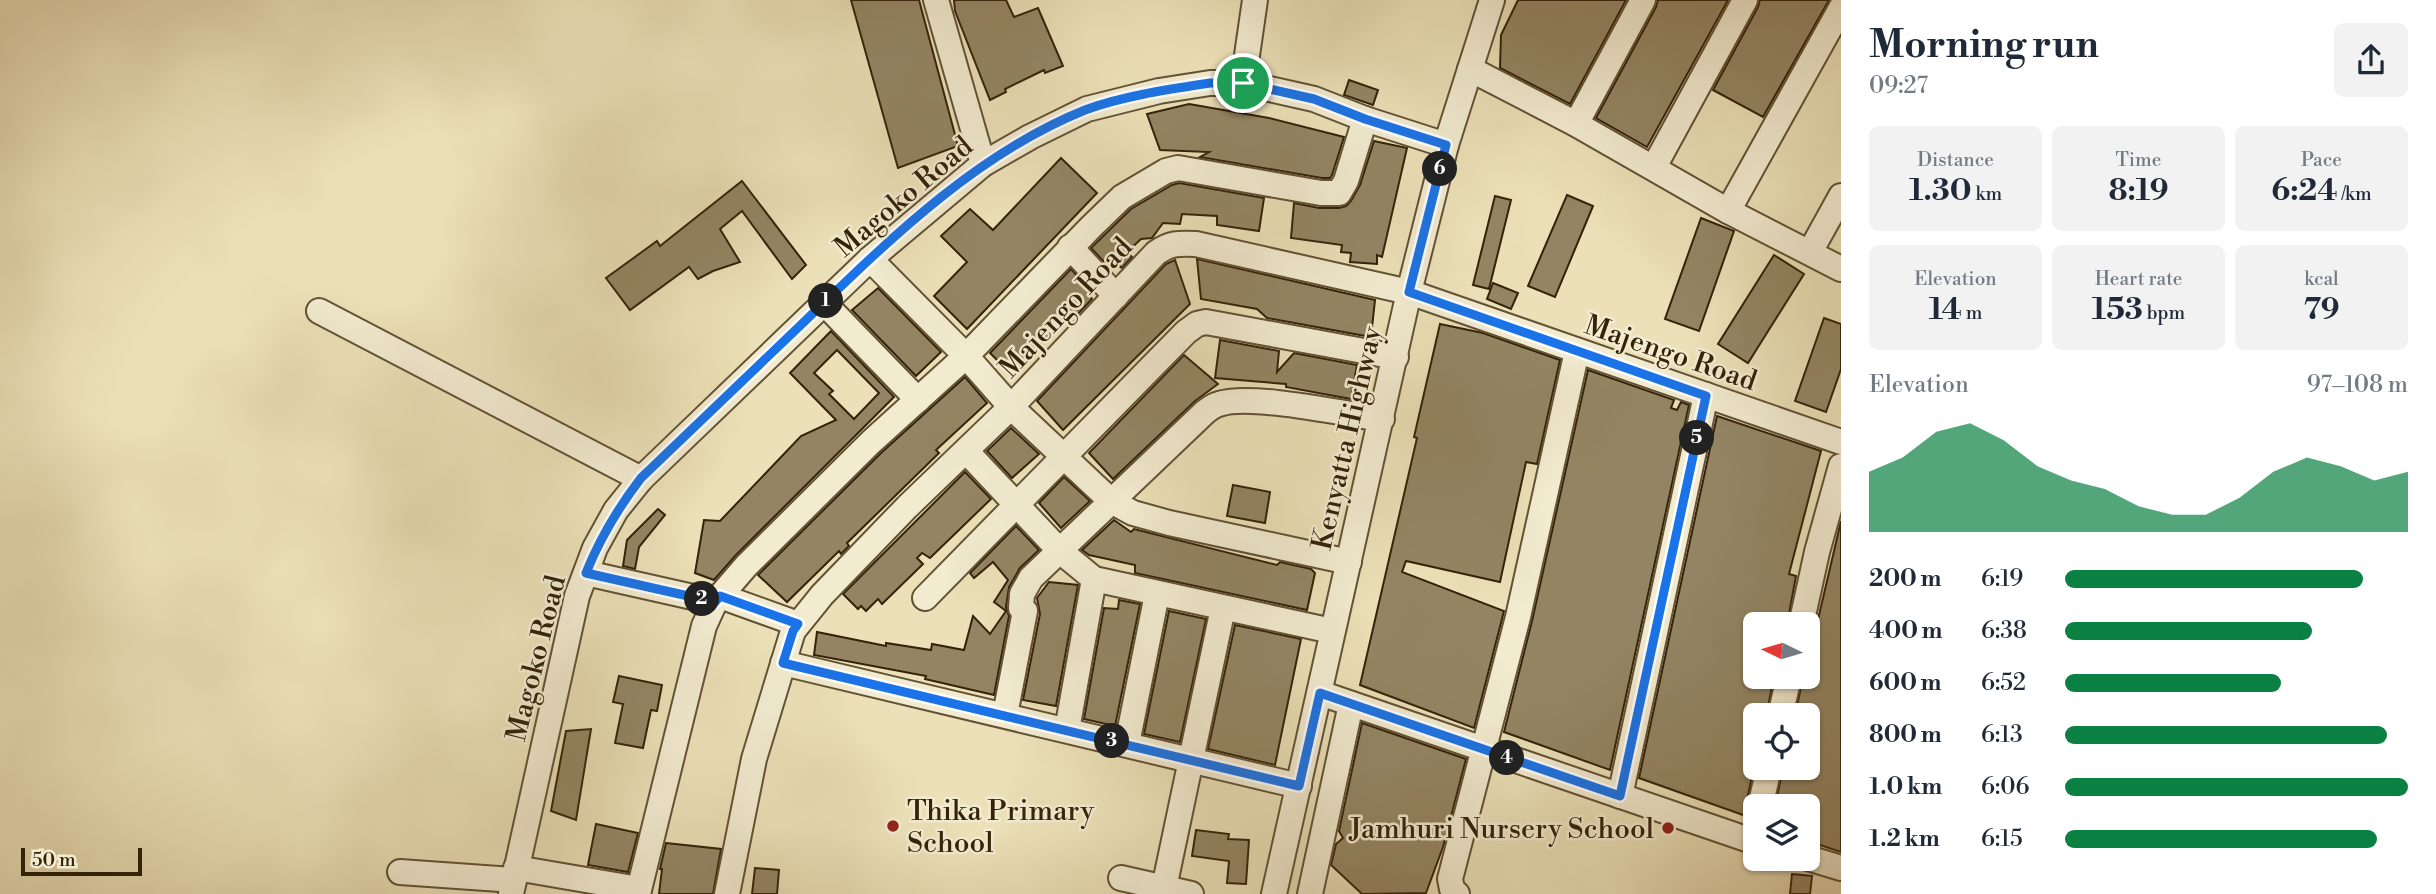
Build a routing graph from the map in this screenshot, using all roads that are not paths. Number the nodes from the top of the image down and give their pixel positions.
1 (936, 0) edge
2 (1255, 0) edge
3 (1492, 0) edge
4 (1643, 0) edge
5 (1745, 0) edge
6 (1841, 8) edge
7 (1470, 69) junction
8 (1243, 83) junction
9 (1365, 119) junction
10 (1576, 124) junction
11 (1446, 145) junction
12 (983, 164) junction
13 (1654, 167) junction
14 (1841, 196) edge
15 (1728, 211) junction
16 (1070, 247) junction
17 (1811, 252) junction
18 (870, 258) junction
19 (1841, 269) edge
20 (1409, 292) junction
21 (1116, 296) junction
22 (824, 303) junction
23 (319, 311) dead end
24 (1577, 351) junction
25 (966, 356) junction
26 (1396, 357) junction
27 (1706, 396) junction
28 (918, 400) junction
29 (1011, 407) junction
30 (1382, 419) junction
31 (1841, 442) edge
32 (967, 452) junction
33 (1064, 455) junction
34 (1841, 466) edge
35 (641, 478) junction
36 (1111, 501) junction
37 (1016, 504) junction
38 (1060, 551) junction
39 (1349, 562) junction
40 (586, 573) junction
41 (1094, 579) junction
42 (1157, 594) junction
43 (925, 598) dead end
44 (718, 599) junction
45 (1223, 608) junction
46 (1804, 612) edge
47 (798, 624) junction
48 (1332, 631) junction
49 (783, 663) junction
50 (1320, 693) junction
51 (1351, 704) junction
52 (1005, 715) junction
53 (1067, 730) junction
54 (1128, 744) junction
55 (1484, 750) junction
56 (1192, 760) junction
57 (1299, 786) junction
58 (1620, 796) junction
59 (1743, 834) edge
60 (1820, 862) edge
61 (1841, 869) edge
62 (400, 872) dead end
63 (1121, 878) dead end
64 (514, 881) edge
65 (1164, 888) junction
66 (638, 892) edge
67 (727, 894) edge
68 (1191, 894) edge
69 (1274, 894) edge
70 (1310, 894) edge
71 (1457, 894) edge

1 - 12 street
2 - 8 street
3 - 7 street, Kenyatta Highway
4 - 10 street
5 - 13 street
6 - 15 street
7 - 10 street
7 - 11 street, Kenyatta Highway
8 - 9 street, Magoko Road
8 - 12 street, Magoko Road
9 - 11 street, Magoko Road
9 - 16 street
10 - 13 street
11 - 20 street, Kenyatta Highway
12 - 18 street, Magoko Road
13 - 15 street
14 - 17 street
15 - 17 street
16 - 21 street
16 - 25 street
17 - 19 street
18 - 22 street, Magoko Road
18 - 25 street
20 - 21 street, Majengo Road
20 - 24 street, Majengo Road
20 - 26 street, Kenyatta Highway
21 - 29 street, Majengo Road
22 - 28 street
22 - 35 street, Magoko Road
23 - 35 street
24 - 27 street, Majengo Road
24 - 55 street
25 - 28 street
25 - 29 street
26 - 30 street, Kenyatta Highway
26 - 33 street
27 - 31 street, Majengo Road
27 - 58 street
28 - 44 street
29 - 32 street, Majengo Road
29 - 33 street
30 - 36 street
30 - 39 street, Kenyatta Highway
32 - 37 street
32 - 47 street, Majengo Road
33 - 36 street
33 - 37 street
34 - 46 street
35 - 40 street, Magoko Road
36 - 38 street
36 - 39 street
37 - 38 street
37 - 43 street
38 - 41 street
38 - 52 street
39 - 48 street, Kenyatta Highway
40 - 44 street
40 - 64 street, Magoko Road
41 - 42 street
41 - 53 street
42 - 45 street
42 - 54 street
44 - 47 street
44 - 66 street
45 - 48 street
45 - 56 street
47 - 49 street, Majengo Road
48 - 50 street, Kenyatta Highway
49 - 52 street
49 - 67 street, Majengo Road
50 - 51 street
50 - 57 street, Kenyatta Highway
51 - 55 street
51 - 70 street
52 - 53 street
53 - 54 street
54 - 56 street
55 - 58 street
55 - 71 street
56 - 57 street
56 - 65 street
57 - 69 street, Kenyatta Highway
58 - 59 street
60 - 61 street
62 - 64 street
63 - 65 street
64 - 66 street
65 - 68 street

